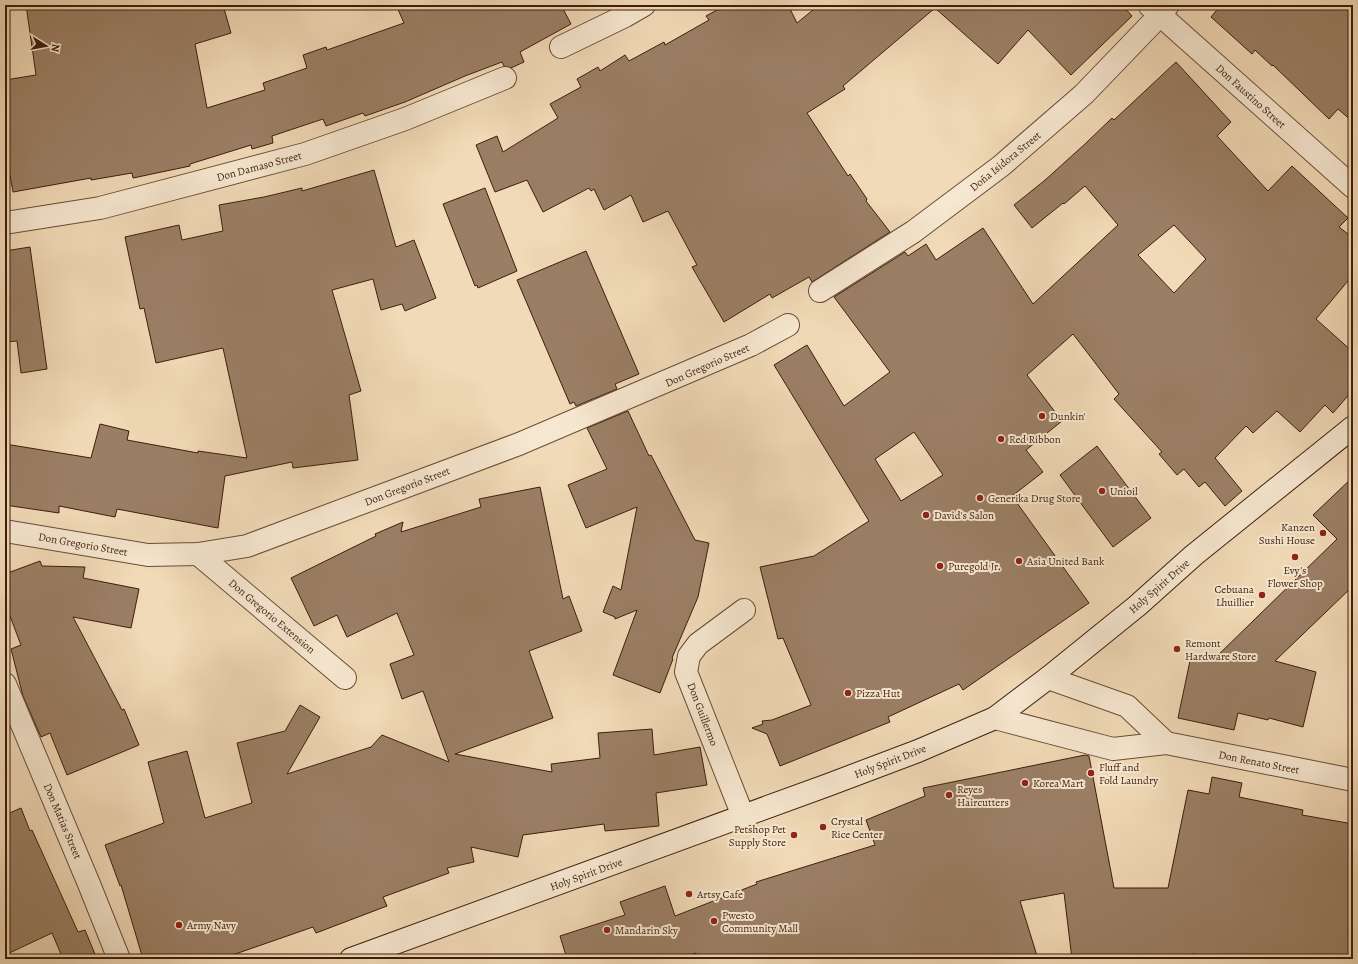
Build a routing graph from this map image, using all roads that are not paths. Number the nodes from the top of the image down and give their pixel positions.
1 (644, 5) edge
2 (1159, 8) edge
3 (561, 47) dead end
4 (505, 78) dead end
5 (1353, 187) edge
6 (5, 223) edge
7 (820, 291) dead end
8 (788, 324) dead end
9 (1353, 427) edge
10 (5, 531) edge
11 (198, 554) junction
12 (744, 610) dead end
13 (345, 678) dead end
14 (1048, 678) junction
15 (5, 684) edge
16 (995, 718) junction
17 (1166, 743) junction
18 (1353, 780) edge
19 (743, 816) junction
20 (119, 959) edge
21 (351, 959) edge

1 - 3 street
2 - 5 street, Don Faustino Street
2 - 7 street, Doña Isidora Street
4 - 6 street, Don Damaso Street
8 - 11 street, Don Gregorio Street
9 - 14 street, Holy Spirit Drive
10 - 11 street, Don Gregorio Street
11 - 13 street, Don Gregorio Extension
12 - 19 street, Don Guillermo
14 - 16 street, Holy Spirit Drive
14 - 17 street
15 - 20 street, Don Matias Street
16 - 17 street, Don Renato Street
16 - 19 street, Holy Spirit Drive
17 - 18 street, Don Renato Street
19 - 21 street, Holy Spirit Drive

